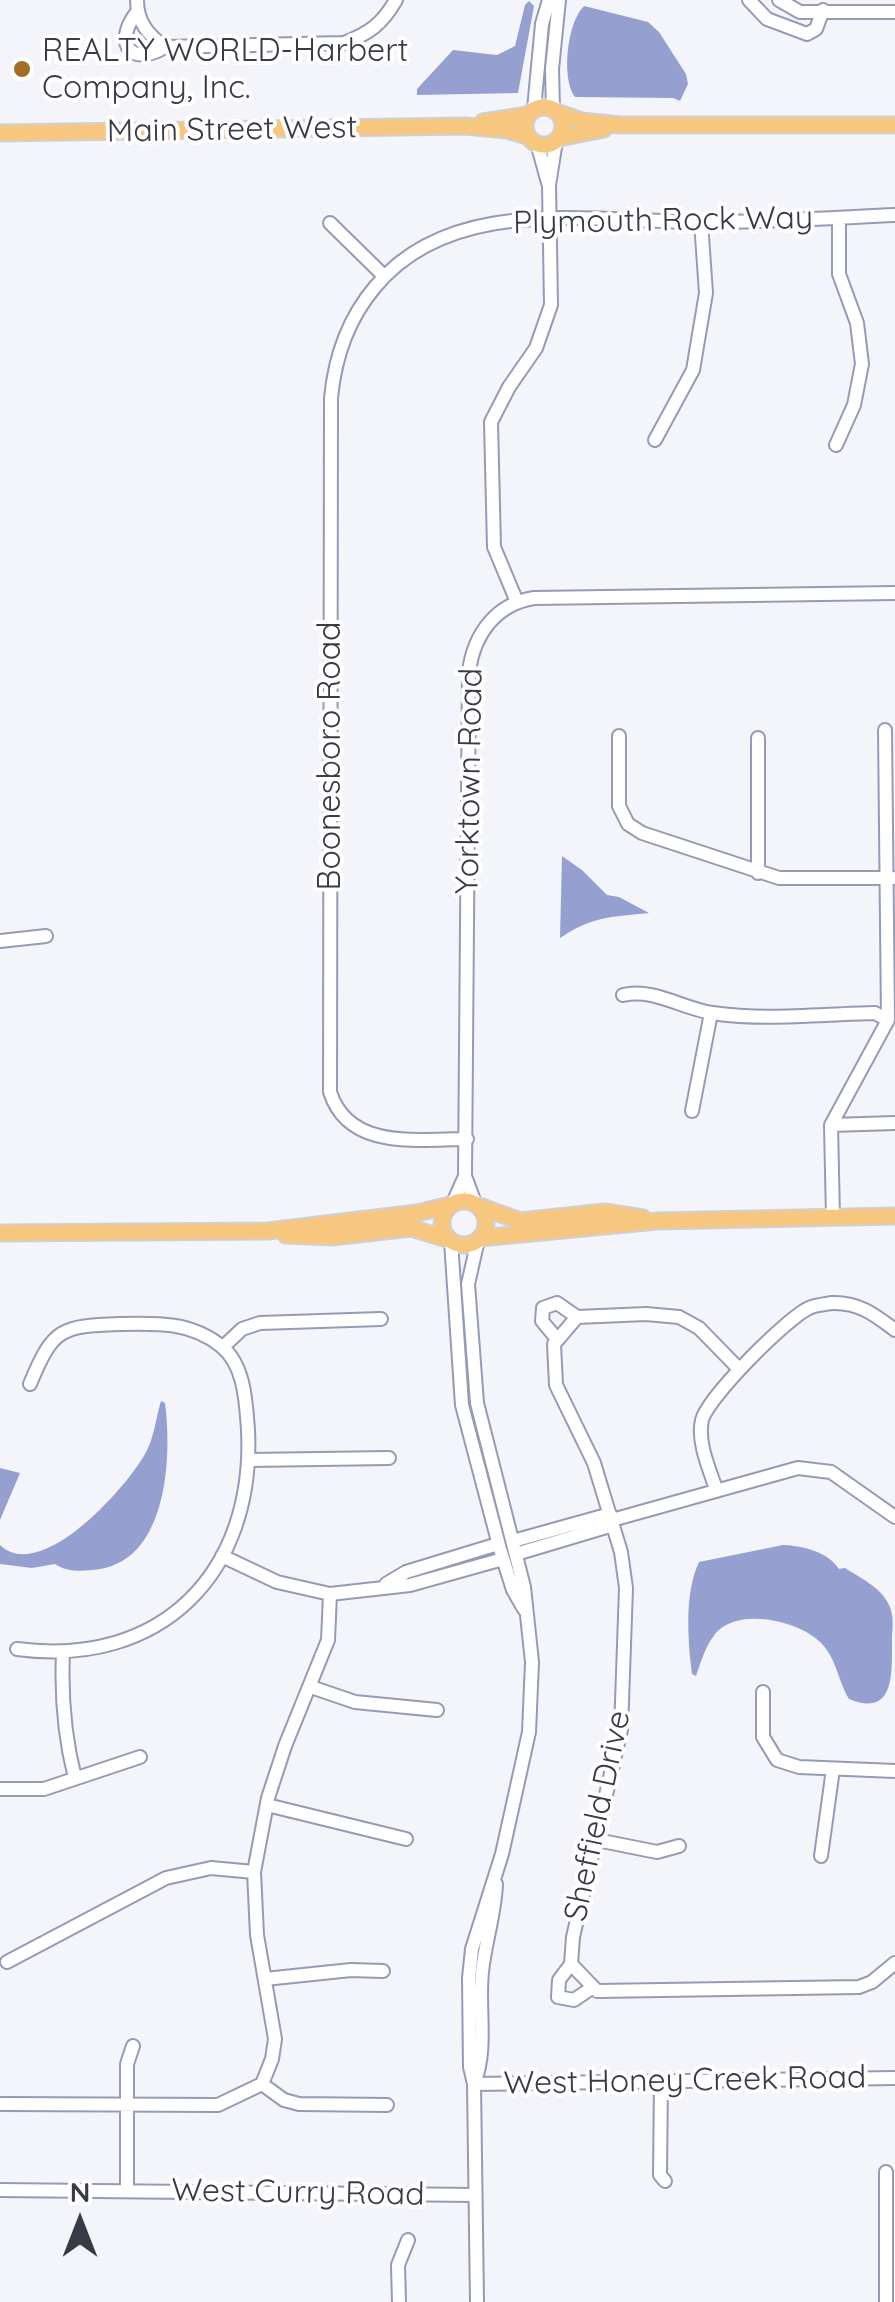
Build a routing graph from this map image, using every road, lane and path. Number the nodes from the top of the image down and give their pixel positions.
1 (396, 0) edge
2 (549, 0) edge
3 (558, 0) edge
4 (749, 0) edge
5 (779, 0) edge
6 (137, 6) edge
7 (824, 10) junction
8 (895, 12) edge
9 (165, 47) junction
10 (556, 111) junction
11 (531, 112) junction
12 (620, 125) junction
13 (895, 125) edge
14 (465, 126) junction
15 (0, 133) edge
16 (533, 140) junction
17 (557, 140) junction
18 (549, 185) junction
19 (895, 214) edge
20 (838, 218) junction
21 (550, 220) junction
22 (701, 222) junction
23 (330, 223) dead end
24 (384, 276) junction
25 (655, 440) dead end
26 (836, 445) dead end
27 (895, 593) edge
28 (517, 602) junction
29 (886, 730) dead end
30 (620, 736) dead end
31 (758, 738) dead end
32 (758, 873) junction
33 (892, 878) edge
34 (46, 936) dead end
35 (0, 941) edge
36 (623, 995) dead end
37 (710, 1013) junction
38 (888, 1020) junction
39 (692, 1112) dead end
40 (895, 1124) edge
41 (831, 1125) junction
42 (467, 1139) junction
43 (465, 1176) junction
44 (451, 1204) junction
45 (477, 1205) junction
46 (895, 1216) edge
47 (832, 1218) junction
48 (657, 1221) junction
49 (268, 1231) junction
50 (0, 1233) edge
51 (479, 1239) junction
52 (450, 1240) junction
53 (577, 1317) junction
54 (382, 1318) dead end
55 (895, 1330) edge
56 (555, 1342) junction
57 (222, 1347) junction
58 (739, 1369) junction
59 (30, 1384) dead end
60 (390, 1458) dead end
61 (249, 1460) junction
62 (716, 1489) junction
63 (895, 1517) edge
64 (612, 1520) junction
65 (508, 1549) junction
66 (222, 1556) junction
67 (330, 1594) junction
68 (17, 1649) dead end
69 (64, 1653) junction
70 (311, 1686) junction
71 (763, 1692) dead end
72 (437, 1710) dead end
73 (140, 1757) dead end
74 (833, 1769) junction
75 (895, 1770) edge
76 (75, 1778) junction
77 (0, 1789) edge
78 (267, 1806) junction
79 (406, 1839) dead end
80 (597, 1840) junction
81 (679, 1846) dead end
82 (822, 1856) dead end
83 (254, 1872) junction
84 (8, 1962) dead end
85 (895, 1963) edge
86 (571, 1964) junction
87 (383, 1970) dead end
88 (265, 1979) junction
89 (595, 1989) junction
90 (134, 2046) dead end
91 (895, 2078) edge
92 (661, 2081) junction
93 (262, 2084) junction
94 (474, 2084) junction
95 (126, 2103) junction
96 (1, 2104) edge
97 (387, 2105) dead end
98 (886, 2172) dead end
99 (665, 2181) dead end
100 (0, 2190) edge
101 (126, 2191) junction
102 (476, 2195) junction
103 (408, 2240) dead end
104 (399, 2302) edge
105 (477, 2302) edge
106 (886, 2302) edge

1 - 9 street
2 - 11 street
3 - 10 street
4 - 7 street
5 - 7 street
6 - 9 street
6 - 9 street
7 - 8 street
10 - 11 main road, Main Street West
10 - 12 main road, Main Street West
10 - 17 main road
11 - 14 main road, Main Street West
11 - 16 main road
12 - 13 main road, Main Street West
12 - 17 main road, Main Street West
14 - 15 main road, Main Street West
14 - 16 main road, Main Street West
16 - 17 main road, Main Street West
16 - 18 street
17 - 18 street
18 - 21 street
19 - 20 street, Plymouth Rock Way
20 - 22 street, Plymouth Rock Way
20 - 26 street
21 - 22 street, Plymouth Rock Way
21 - 24 street, Plymouth Rock Way
21 - 28 street
22 - 25 street
23 - 24 street
24 - 42 street, Boonesboro Road
27 - 28 street
28 - 42 street, Yorktown Road
29 - 33 street
30 - 32 street
31 - 32 street
32 - 33 street
33 - 38 street
34 - 35 street
36 - 37 street
37 - 38 street
37 - 39 street
38 - 41 street
40 - 41 street
41 - 47 street
42 - 43 street, Yorktown Road
43 - 44 street, Yorktown Road
43 - 45 street, Yorktown Road
44 - 45 main road
44 - 49 main road
44 - 52 main road
45 - 48 main road
45 - 51 main road
46 - 47 main road
47 - 48 main road
48 - 51 main road
49 - 50 main road
49 - 52 main road
51 - 52 main road
51 - 65 street
52 - 65 street
53 - 56 street
53 - 56 street, Sheffield Drive
53 - 58 street
54 - 57 street
55 - 58 street
56 - 64 street, Sheffield Drive
57 - 59 street
57 - 61 street
58 - 62 street
60 - 61 street
61 - 66 street
62 - 63 street
62 - 64 street
64 - 65 street
64 - 80 street, Sheffield Drive
65 - 67 street
65 - 94 street
66 - 67 street
66 - 69 street
67 - 70 street
68 - 69 street
69 - 76 street
70 - 72 street
70 - 78 street
71 - 74 street
73 - 76 street
74 - 75 street
74 - 82 street
76 - 77 street
78 - 79 street
78 - 83 street
80 - 81 street
80 - 86 street, Sheffield Drive
83 - 84 street
83 - 88 street
85 - 89 street
86 - 89 street, Sheffield Drive
86 - 89 street
87 - 88 street
88 - 93 street
90 - 95 street
91 - 92 street, West Honey Creek Road
92 - 94 street, West Honey Creek Road
92 - 99 street
93 - 95 street
93 - 97 street
94 - 102 street, West Honey Creek Road
95 - 96 street
95 - 101 street
98 - 106 street
100 - 101 street, West Curry Road
101 - 102 street, West Curry Road
102 - 105 street, West Honey Creek Road
103 - 104 street

